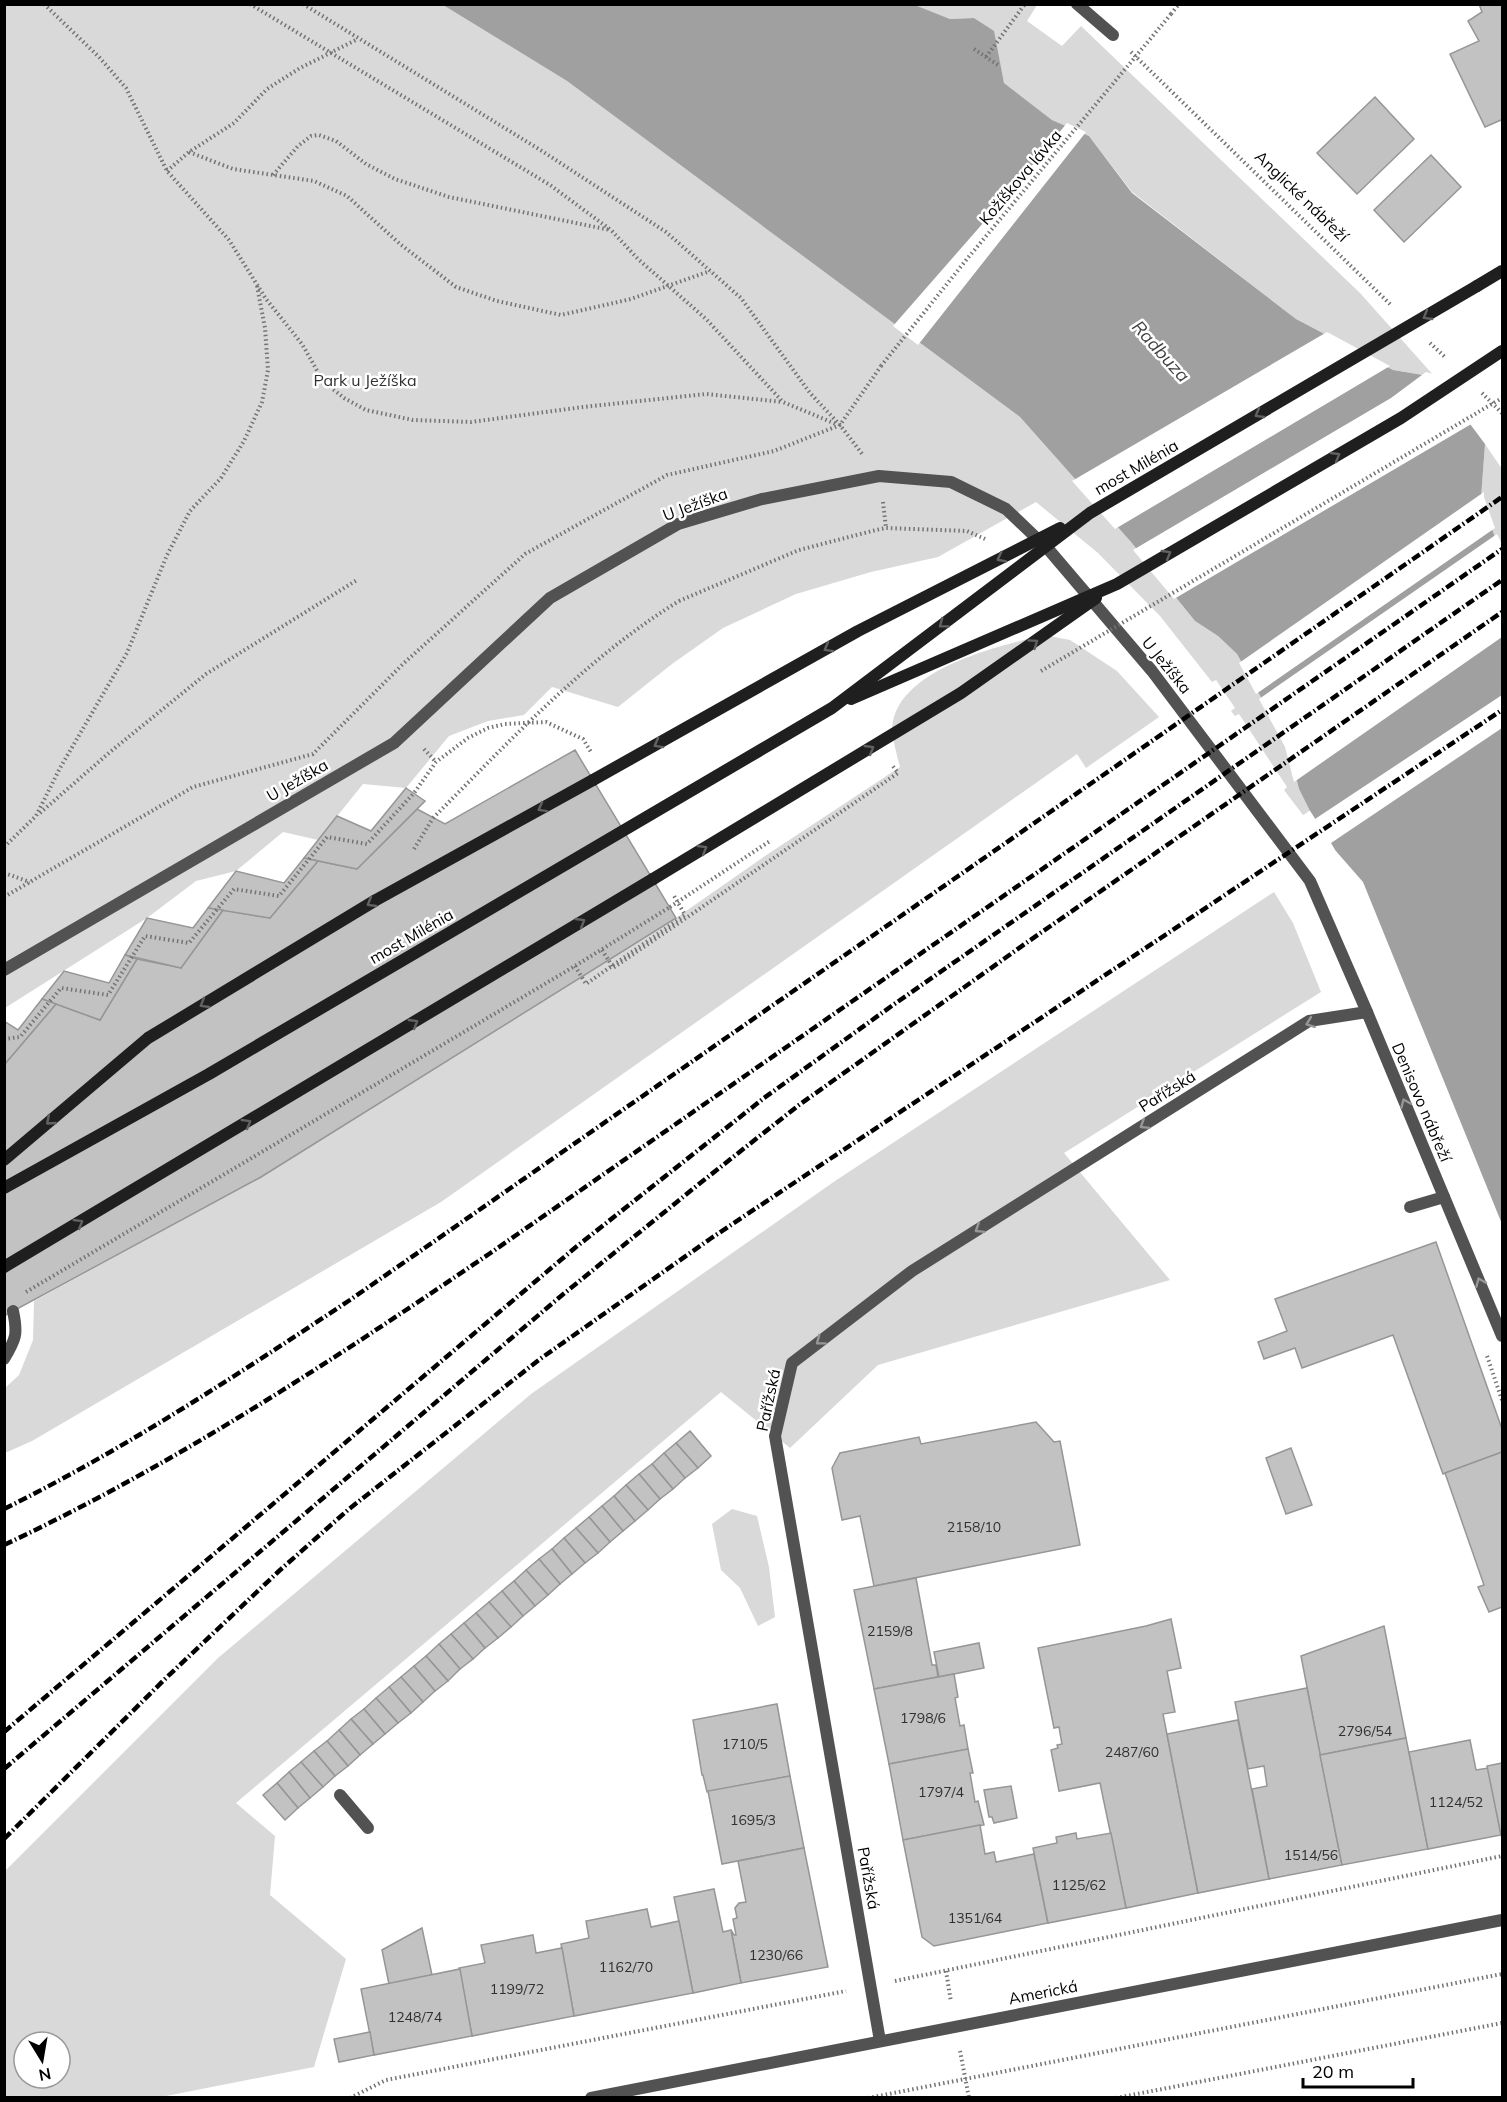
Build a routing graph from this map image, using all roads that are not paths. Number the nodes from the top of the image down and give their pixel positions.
1 (1077, 4) edge
2 (1113, 35) road end
3 (1503, 271) edge
4 (1503, 351) edge
5 (1090, 513) junction
6 (1117, 584) junction
7 (832, 708) junction
8 (1310, 881) joint
9 (4, 970) edge
10 (1367, 1012) junction
11 (4, 1160) edge
12 (4, 1188) edge
13 (1444, 1197) junction
14 (1410, 1208) dead end
15 (4, 1267) edge
16 (13, 1311) dead end
17 (1503, 1336) edge
18 (4, 1359) edge
19 (340, 1795) dead end
20 (368, 1828) dead end
21 (1503, 1920) edge
22 (880, 2041) junction
23 (591, 2097) edge

1 - 2 street
3 -> 5 main road, most Milénia, bridge
6 -> 4 main road, most Milénia, bridge
5 -> 7 main road, most Milénia, bridge
5 -> 11 main road, bridge
6 - 7 main road, most Milénia, bridge
15 -> 6 main road, bridge
7 - 12 main road, most Milénia, bridge
8 - 9 street, U Ježíška
8 - 10 street, Denisovo nábřeží
13 -> 10 street, Denisovo nábřeží
10 -> 22 street, Pařížská
13 - 14 street
17 -> 13 street, Denisovo nábřeží
16 - 18 street
19 - 20 street
21 - 22 street, Americká
22 - 23 street, Americká

